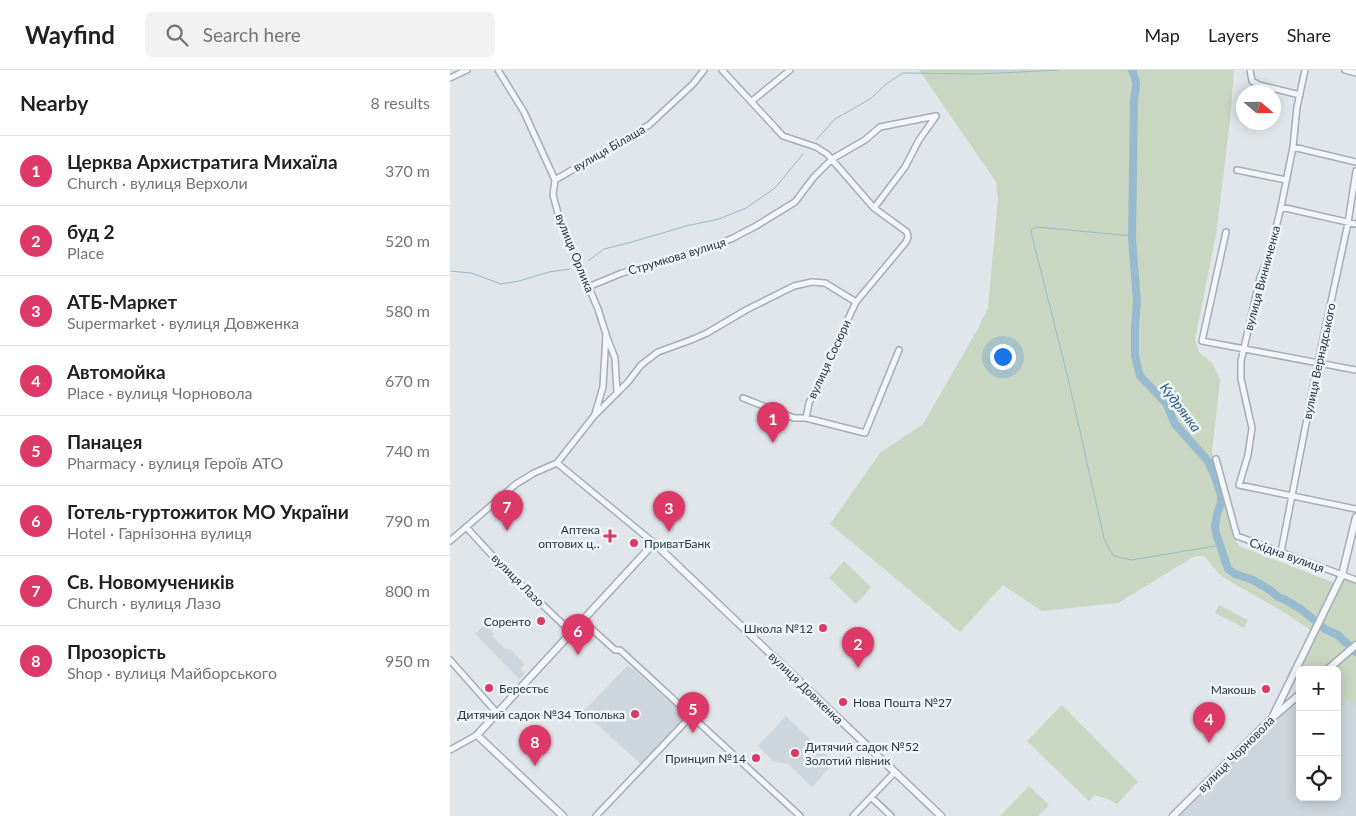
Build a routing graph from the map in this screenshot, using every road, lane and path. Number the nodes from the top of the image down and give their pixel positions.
1 (467, 70) edge
2 (498, 70) edge
3 (704, 70) edge
4 (722, 70) edge
5 (790, 70) edge
6 (1250, 70) edge
7 (1305, 70) edge
8 (1346, 70) edge
9 (1356, 73) edge
10 (450, 78) edge
11 (1300, 95) junction
12 (752, 101) junction
13 (1293, 147) junction
14 (832, 159) junction
15 (1356, 162) edge
16 (1237, 170) dead end
17 (1356, 171) edge
18 (555, 180) junction
19 (1286, 180) junction
20 (1281, 207) junction
21 (874, 208) junction
22 (1348, 223) junction
23 (1356, 224) edge
24 (1226, 232) dead end
25 (588, 287) junction
26 (856, 302) junction
27 (606, 334) junction
28 (1244, 348) junction
29 (899, 350) dead end
30 (1318, 362) junction
31 (1356, 370) edge
32 (617, 393) junction
33 (743, 398) dead end
34 (594, 416) junction
35 (806, 418) junction
36 (1216, 459) dead end
37 (557, 463) junction
38 (1292, 497) junction
39 (1356, 509) edge
40 (1356, 518) edge
41 (466, 527) junction
42 (450, 541) edge
43 (654, 543) junction
44 (1281, 552) junction
45 (1342, 575) junction
46 (1356, 580) edge
47 (582, 620) junction
48 (571, 632) junction
49 (1356, 645) edge
50 (450, 660) edge
51 (1300, 666) edge
52 (1332, 666) edge
53 (1296, 673) edge
54 (1296, 697) edge
55 (496, 713) junction
56 (692, 716) junction
57 (1272, 718) junction
58 (477, 735) junction
59 (450, 750) edge
60 (895, 772) junction
61 (871, 797) junction
62 (563, 816) edge
63 (596, 816) edge
64 (800, 816) edge
65 (853, 816) edge
66 (891, 816) edge
67 (941, 816) edge
68 (1173, 816) edge

1 - 10 street
2 - 18 street, вулиця Орлика
3 - 18 street, вулиця Білаша
4 - 12 street
5 - 12 street
6 - 11 street
7 - 11 street, вулиця Винниченка
8 - 9 street
11 - 13 street, вулиця Винниченка
12 - 14 street
13 - 15 street
13 - 19 street, вулиця Винниченка
14 - 21 street
14 - 21 street, Струмкова вулиця
14 - 25 street, Струмкова вулиця
16 - 19 street
17 - 22 street, вулиця Вернадського
18 - 25 street, вулиця Орлика
19 - 20 street, вулиця Винниченка
20 - 22 street
20 - 28 street, вулиця Винниченка
21 - 26 street, вулиця Сосюри
22 - 23 street
22 - 30 street, вулиця Вернадського
24 - 28 street
25 - 27 street, вулиця Орлика
26 - 32 street
26 - 35 street, вулиця Сосюри
27 - 32 street
27 - 34 street, вулиця Орлика
28 - 30 street
28 - 38 street, вулиця Винниченка
29 - 35 street
30 - 31 street
30 - 38 street, вулиця Вернадського
32 - 34 street
33 - 35 street
34 - 37 street
36 - 44 street, Східна вулиця
37 - 41 street
37 - 43 street, вулиця Довженка
38 - 39 street
38 - 44 street, вулиця Вернадського
40 - 45 street
41 - 42 street
41 - 48 street, вулиця Лазо
43 - 47 street
43 - 60 street, вулиця Довженка
44 - 45 street, Східна вулиця
45 - 46 street, Східна вулиця
45 - 51 street
47 - 48 street
47 - 56 street
48 - 55 street
49 - 52 street
50 - 55 street
53 - 57 street
54 - 57 street, вулиця Чорновола
55 - 58 street
56 - 63 street
56 - 64 street
57 - 68 street, вулиця Чорновола
58 - 59 street
58 - 62 street
60 - 61 street
60 - 67 street, вулиця Довженка
61 - 65 street
61 - 66 street

